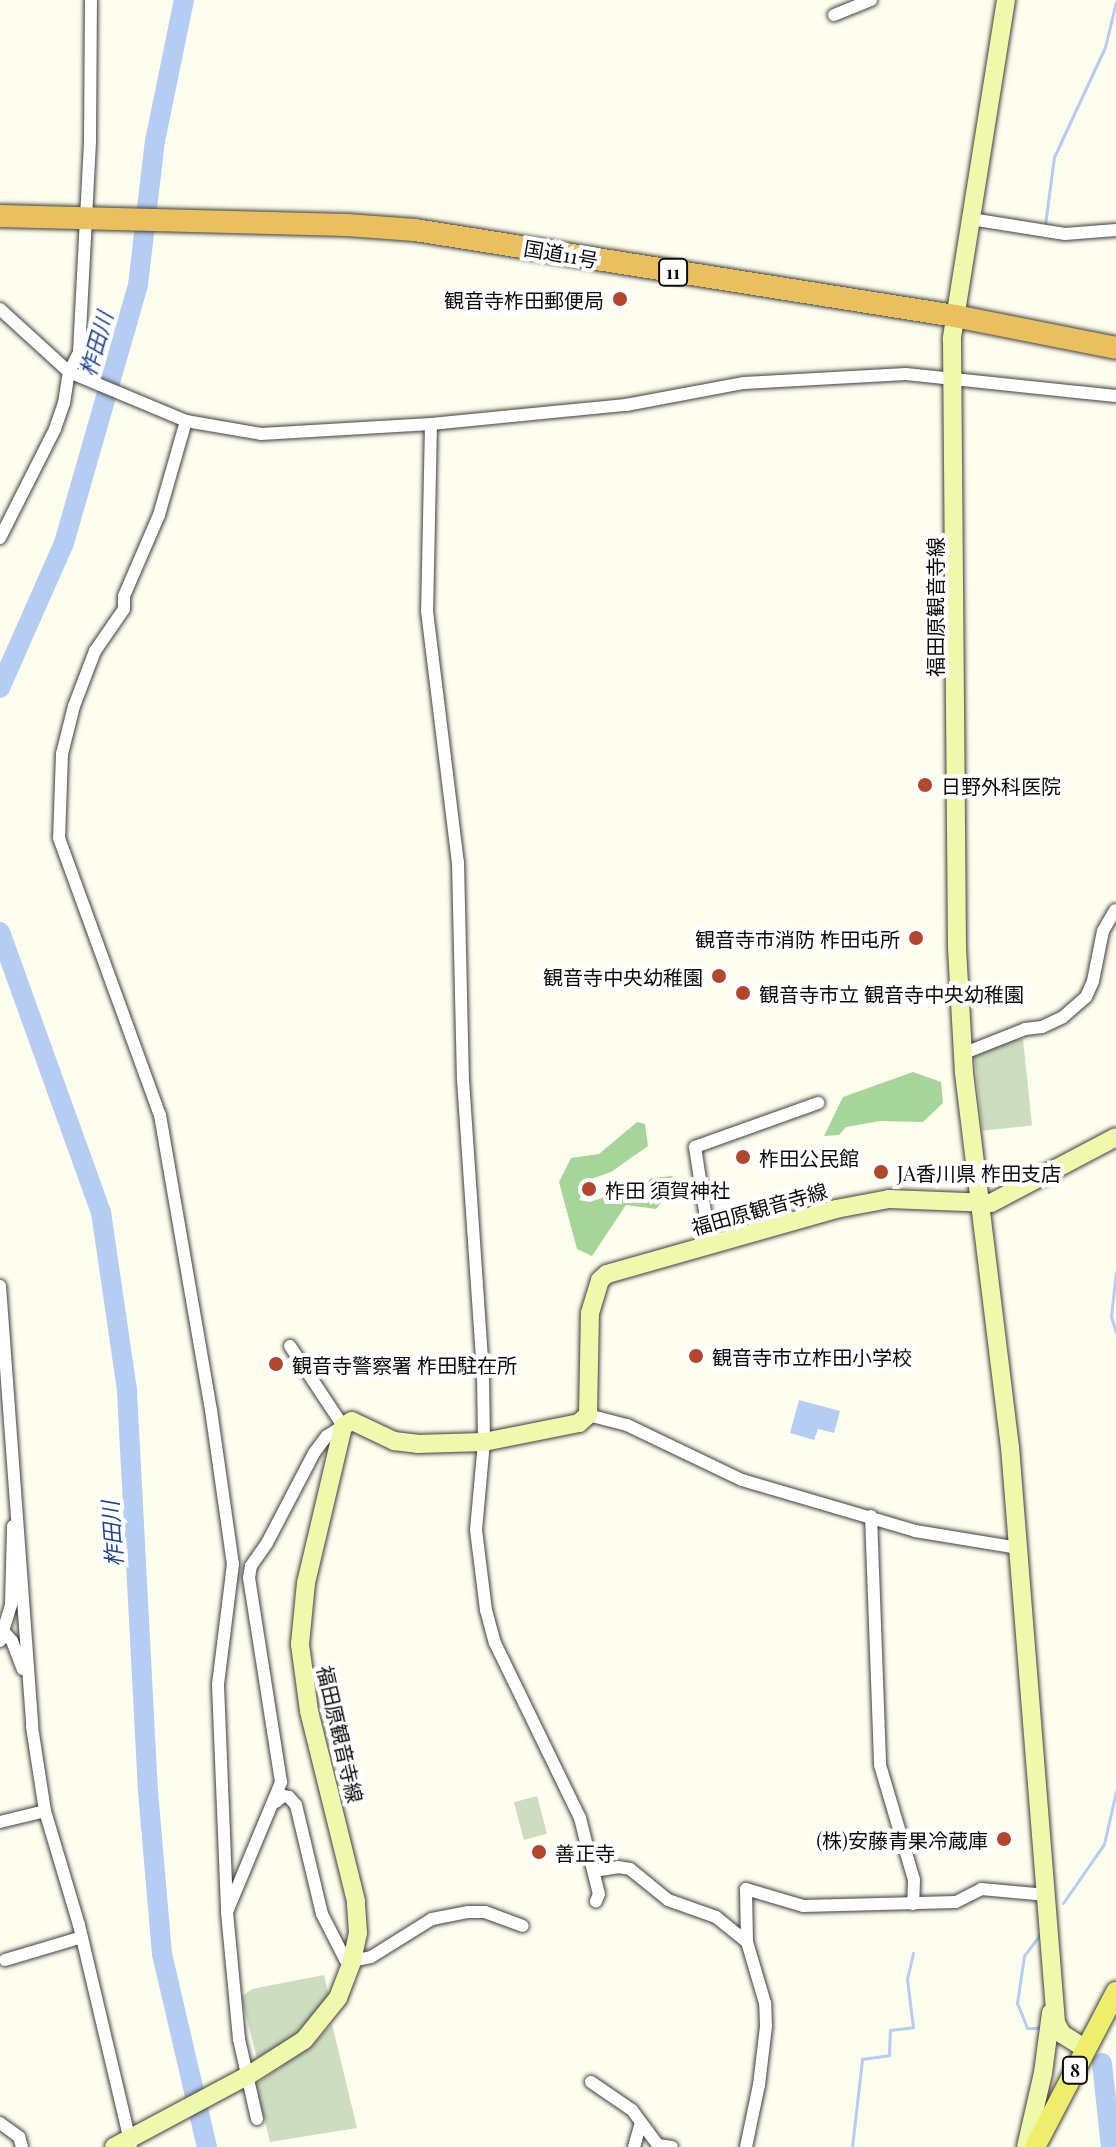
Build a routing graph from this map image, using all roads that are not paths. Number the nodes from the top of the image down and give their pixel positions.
1 (91, 0) edge
2 (871, 0) edge
3 (1006, 0) edge
4 (834, 15) dead end
5 (0, 216) edge
6 (85, 218) junction
7 (971, 219) junction
8 (1116, 230) edge
9 (0, 309) edge
10 (955, 316) junction
11 (1116, 348) edge
12 (69, 372) junction
13 (951, 376) junction
14 (1116, 396) edge
15 (186, 421) junction
16 (431, 424) junction
17 (0, 538) edge
18 (1115, 910) edge
19 (962, 1054) junction
20 (818, 1103) dead end
21 (1116, 1137) edge
22 (979, 1204) junction
23 (710, 1244) junction
24 (0, 1286) edge
25 (290, 1346) dead end
26 (3, 1394) edge
27 (588, 1415) junction
28 (343, 1426) junction
29 (484, 1442) junction
30 (17, 1511) junction
31 (871, 1516) junction
32 (1019, 1548) junction
33 (233, 1564) junction
34 (251, 1566) junction
35 (2, 1637) edge
36 (27, 1679) junction
37 (276, 1802) junction
38 (45, 1811) junction
39 (0, 1822) edge
40 (594, 1871) junction
41 (1047, 1895) junction
42 (596, 1901) dead end
43 (913, 1904) junction
44 (227, 1912) junction
45 (523, 1926) dead end
46 (82, 1937) junction
47 (747, 1942) junction
48 (5, 1960) dead end
49 (352, 1961) junction
50 (1054, 1986) junction
51 (1116, 1992) edge
52 (1086, 2049) junction
53 (249, 2075) junction
54 (591, 2082) dead end
55 (257, 2119) dead end
56 (0, 2123) edge
57 (641, 2123) junction
58 (125, 2144) edge
59 (22, 2147) edge
60 (634, 2147) edge
61 (672, 2147) edge
62 (746, 2147) edge
63 (1026, 2147) edge
64 (1035, 2147) edge

1 - 6 street
2 - 4 street
3 - 7 main road, 福田原観音寺線
5 - 6 highway, 国道11号 / 11
6 - 10 highway, 国道11号 / 11
6 - 12 street
7 - 8 street
7 - 10 main road, 福田原観音寺線
9 - 12 street
10 - 11 highway, 国道11号 / 11
10 - 13 main road, 福田原観音寺線
12 - 15 street
12 - 17 street
13 - 14 street
13 - 16 street
13 - 19 main road, 福田原観音寺線
15 - 16 street
15 - 33 street
16 - 29 street
18 - 19 street
19 - 22 main road, 福田原観音寺線
20 - 23 street
21 - 22 main road
22 - 23 main road, 福田原観音寺線
22 - 32 main road
23 - 27 main road, 福田原観音寺線
24 - 26 street
25 - 28 street
26 - 30 street
27 - 29 main road
27 - 31 street
28 - 29 main road
28 - 34 street
28 - 49 main road, 福田原観音寺線
29 - 40 street
30 - 35 street
30 - 36 street
31 - 32 street
31 - 43 street
32 - 41 main road
33 - 34 street
33 - 44 street
34 - 37 street
35 - 36 street
36 - 38 street
37 - 44 street
37 - 49 street
38 - 39 street
38 - 46 street
40 - 42 street
40 - 47 street
41 - 43 street
41 - 50 main road
43 - 47 street
44 - 53 street
45 - 49 street
46 - 48 street
46 - 58 street
47 - 62 street
49 - 53 main road, 福田原観音寺線
50 - 52 main road
50 - 63 main road
51 - 52 main road, 8
52 - 64 main road, 8
53 - 55 street
53 - 58 main road, 福田原観音寺線
54 - 57 street
56 - 59 street
57 - 60 street
57 - 61 street

